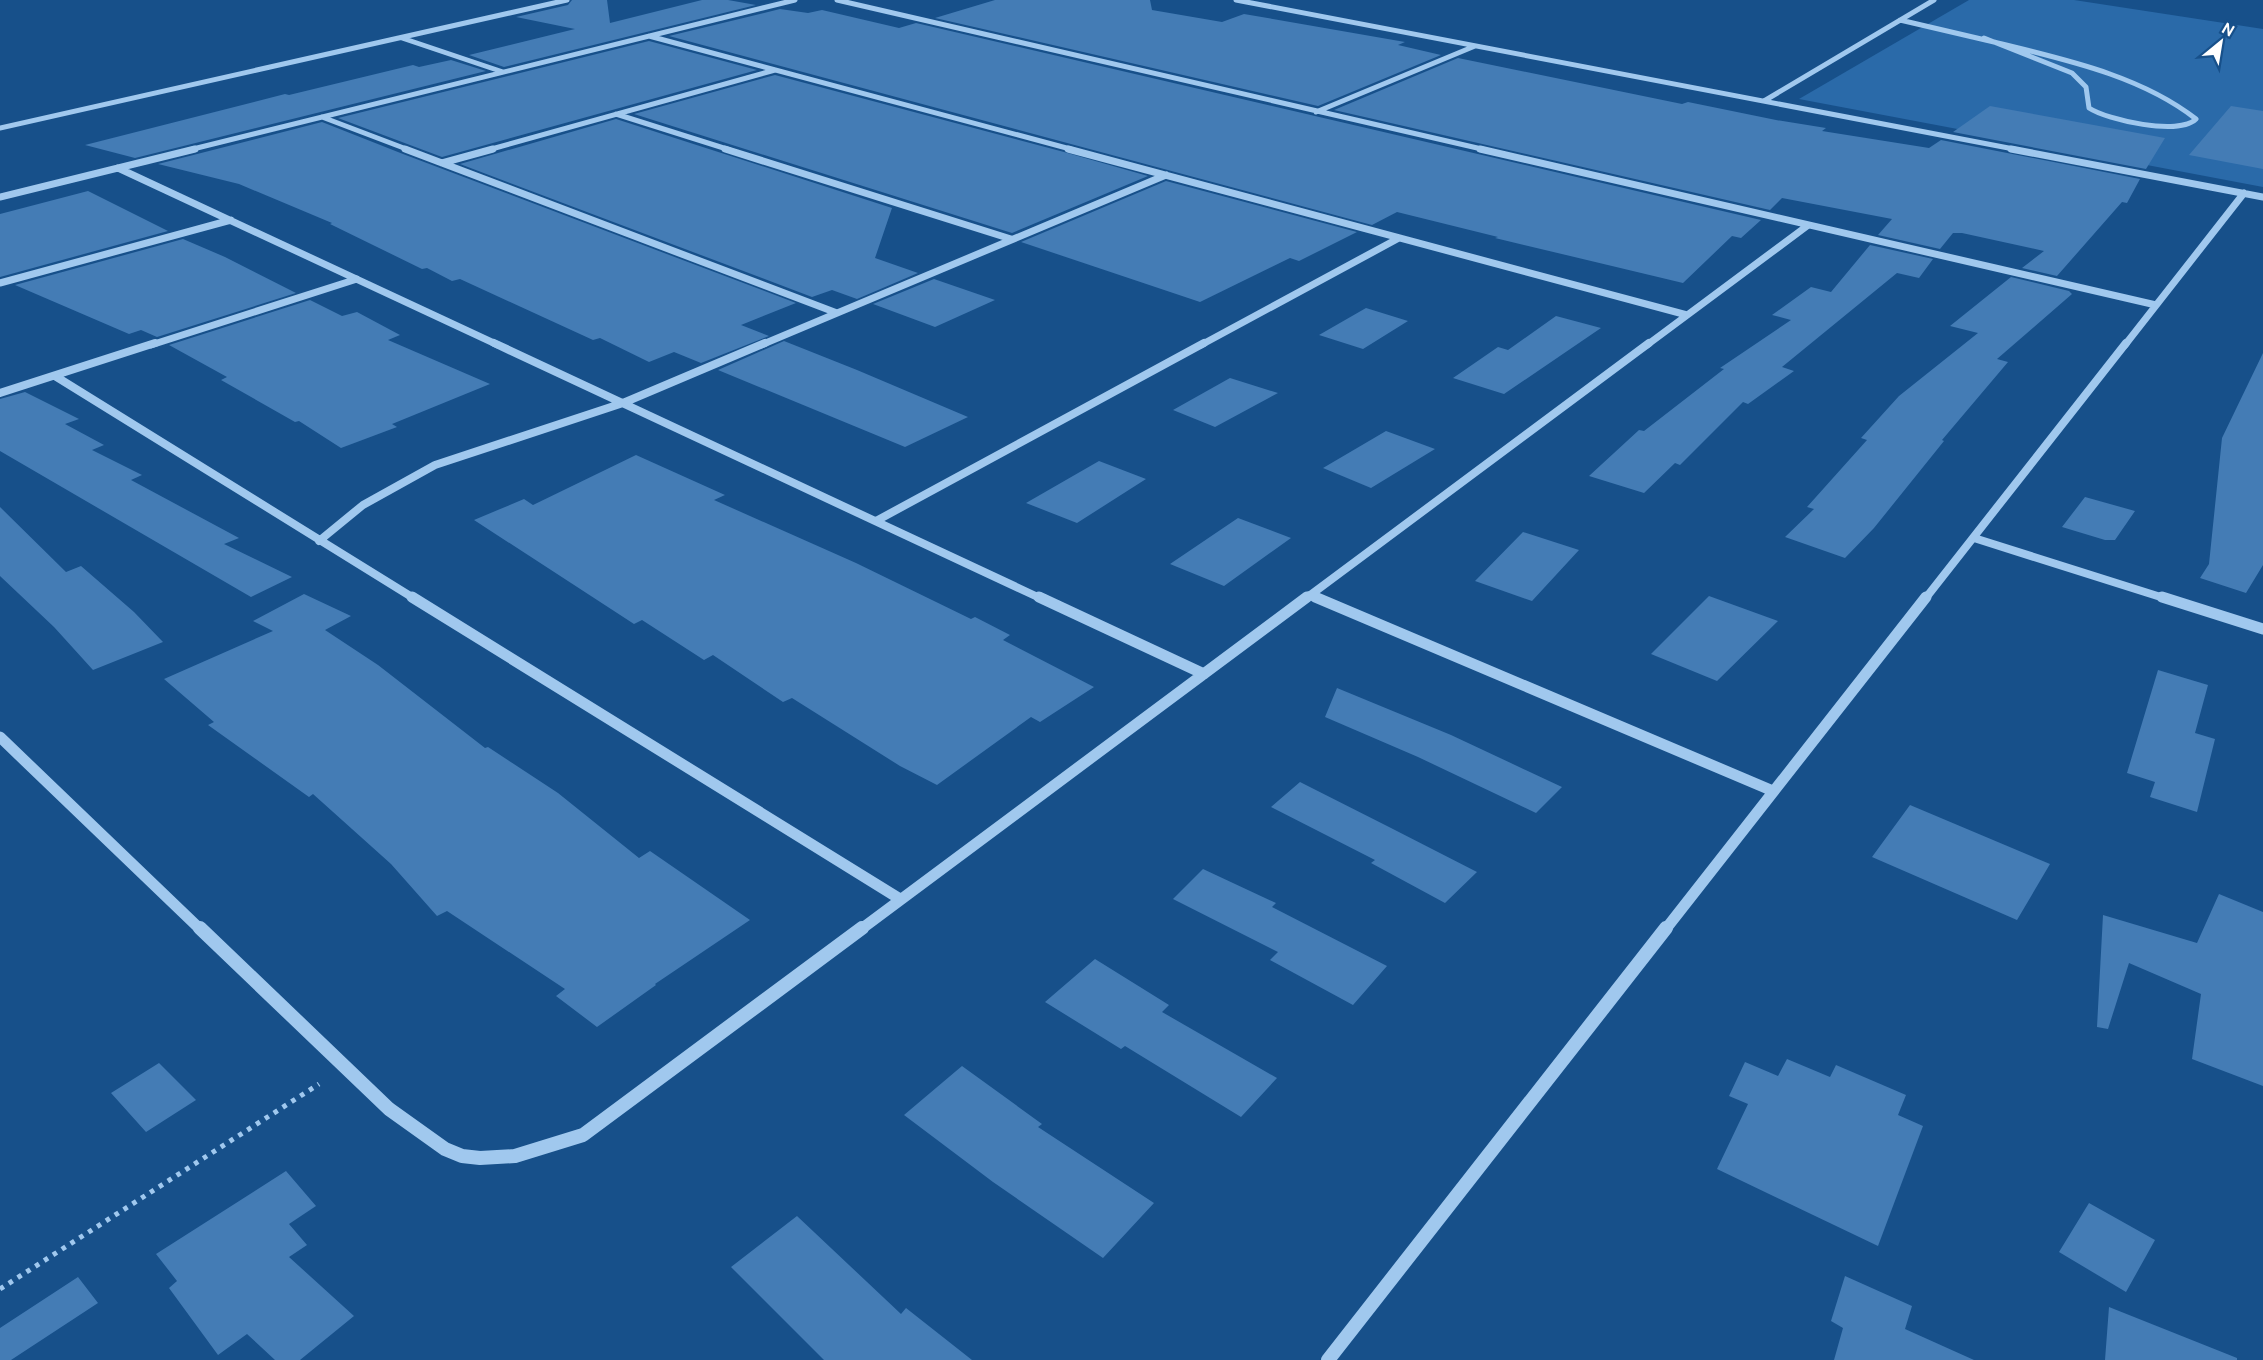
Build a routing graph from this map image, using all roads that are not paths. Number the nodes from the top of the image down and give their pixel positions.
1 (567, 0) edge
2 (795, 0) edge
3 (837, 0) edge
4 (1236, 0) edge
5 (1934, 0) edge
6 (1900, 20) junction
7 (649, 36) junction
8 (402, 38) junction
9 (1984, 38) junction
10 (1476, 46) junction
11 (776, 70) junction
12 (504, 72) junction
13 (1764, 101) junction
14 (1316, 112) junction
15 (616, 114) junction
16 (322, 117) junction
17 (0, 128) edge
18 (442, 163) junction
19 (118, 168) junction
20 (1166, 175) junction
21 (2244, 193) junction
22 (0, 197) edge
23 (2263, 197) edge
24 (231, 220) junction
25 (1807, 226) junction
26 (1011, 238) junction
27 (1399, 238) junction
28 (357, 279) junction
29 (0, 283) edge
30 (2156, 305) junction
31 (837, 313) junction
32 (1687, 315) junction
33 (55, 376) junction
34 (0, 393) edge
35 (622, 403) junction
36 (876, 521) junction
37 (1974, 538) junction
38 (319, 541) junction
39 (1310, 595) junction
40 (2263, 629) edge
41 (1204, 674) junction
42 (0, 737) edge
43 (1773, 791) junction
44 (900, 899) junction
45 (1328, 1360) edge

1 - 8 street
2 - 7 street
3 - 14 street
4 - 10 street
5 - 6 street
6 - 9 street
6 - 13 street
7 - 11 street
7 - 12 street
8 - 12 street
8 - 17 street
9 - 9 street
10 - 13 street
10 - 14 street
11 - 15 street
11 - 20 street
12 - 16 street
13 - 21 street
14 - 25 street
15 - 18 street
15 - 26 street
16 - 18 street
16 - 19 street
18 - 31 street
19 - 22 street
19 - 24 street
20 - 26 street
20 - 27 street
21 - 23 street
21 - 30 street
24 - 28 street
24 - 29 street
25 - 30 street
25 - 32 street
26 - 31 street
27 - 32 street
27 - 36 street
28 - 33 street
28 - 35 street
30 - 37 street
31 - 35 street
32 - 39 street
33 - 34 street
33 - 38 street
35 - 36 street
35 - 38 street
36 - 41 street
37 - 40 street
37 - 43 street
38 - 44 street
39 - 41 street
39 - 43 street
41 - 44 street
42 - 44 street
43 - 45 street

